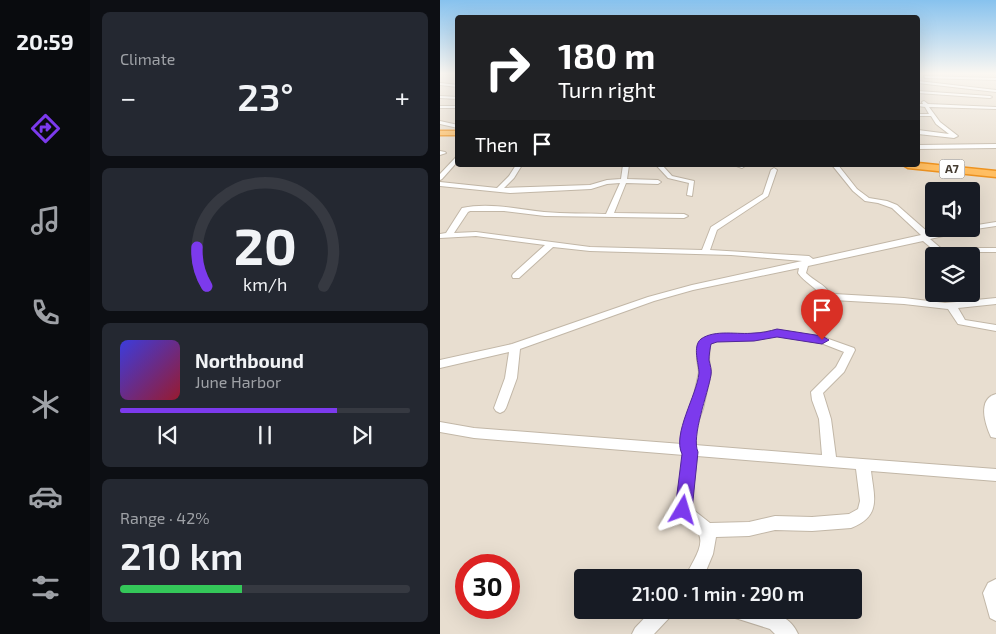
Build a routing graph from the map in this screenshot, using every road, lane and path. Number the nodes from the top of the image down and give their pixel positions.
1 (920, 105) edge
2 (926, 105) junction
3 (440, 107) edge
4 (455, 107) edge
5 (996, 108) edge
6 (920, 115) edge
7 (932, 115) junction
8 (440, 122) edge
9 (455, 129) edge
10 (455, 130) edge
11 (920, 132) edge
12 (440, 133) edge
13 (996, 146) edge
14 (920, 147) edge
15 (454, 160) edge
16 (920, 165) edge
17 (920, 166) edge
18 (518, 167) edge
19 (626, 167) edge
20 (661, 167) edge
21 (837, 167) edge
22 (774, 170) dead end
23 (996, 174) edge
24 (440, 178) edge
25 (624, 181) junction
26 (658, 182) dead end
27 (440, 184) edge
28 (499, 190) junction
29 (690, 195) dead end
30 (611, 215) junction
31 (684, 216) dead end
32 (996, 224) edge
33 (980, 227) edge
34 (444, 235) edge
35 (925, 236) joint
36 (926, 237) edge
37 (551, 244) junction
38 (937, 247) edge
39 (980, 250) edge
40 (996, 250) edge
41 (705, 252) junction
42 (815, 260) junction
43 (804, 263) junction
44 (516, 276) dead end
45 (980, 300) edge
46 (996, 300) edge
47 (925, 301) edge
48 (958, 302) edge
49 (996, 328) edge
50 (515, 347) junction
51 (440, 364) edge
52 (996, 398) edge
53 (500, 408) dead end
54 (440, 427) edge
55 (996, 433) edge
56 (689, 451) junction
57 (830, 462) junction
58 (863, 465) junction
59 (996, 475) edge
60 (707, 530) junction
61 (698, 569) edge
62 (996, 588) edge
63 (996, 612) edge
64 (656, 619) edge
65 (765, 619) edge
66 (641, 634) edge
67 (788, 634) edge

1 - 2 street
2 - 5 street
2 - 7 street
3 - 4 street
6 - 7 street
7 - 11 street
8 - 9 street
10 - 12 highway
13 - 14 street
15 - 24 street
16 - 23 highway, A7
17 - 23 highway, A7
18 - 28 street
19 - 25 street
20 - 29 street
21 - 35 street
22 - 41 street
25 - 26 street
25 - 28 street
25 - 30 street
27 - 28 street
30 - 31 street
30 - 34 street
32 - 33 street
34 - 37 street
35 - 42 street
36 - 38 street
37 - 41 street
37 - 44 street
39 - 40 street
41 - 42 street
42 - 43 street
43 - 47 street
43 - 50 street
45 - 46 street
48 - 49 street
50 - 51 street
50 - 53 street
52 - 55 street
54 - 56 street
56 - 57 street
56 - 57 street
56 - 60 street
57 - 58 street
58 - 59 street
58 - 60 street
60 - 61 street
62 - 63 street
64 - 66 street
65 - 67 street

